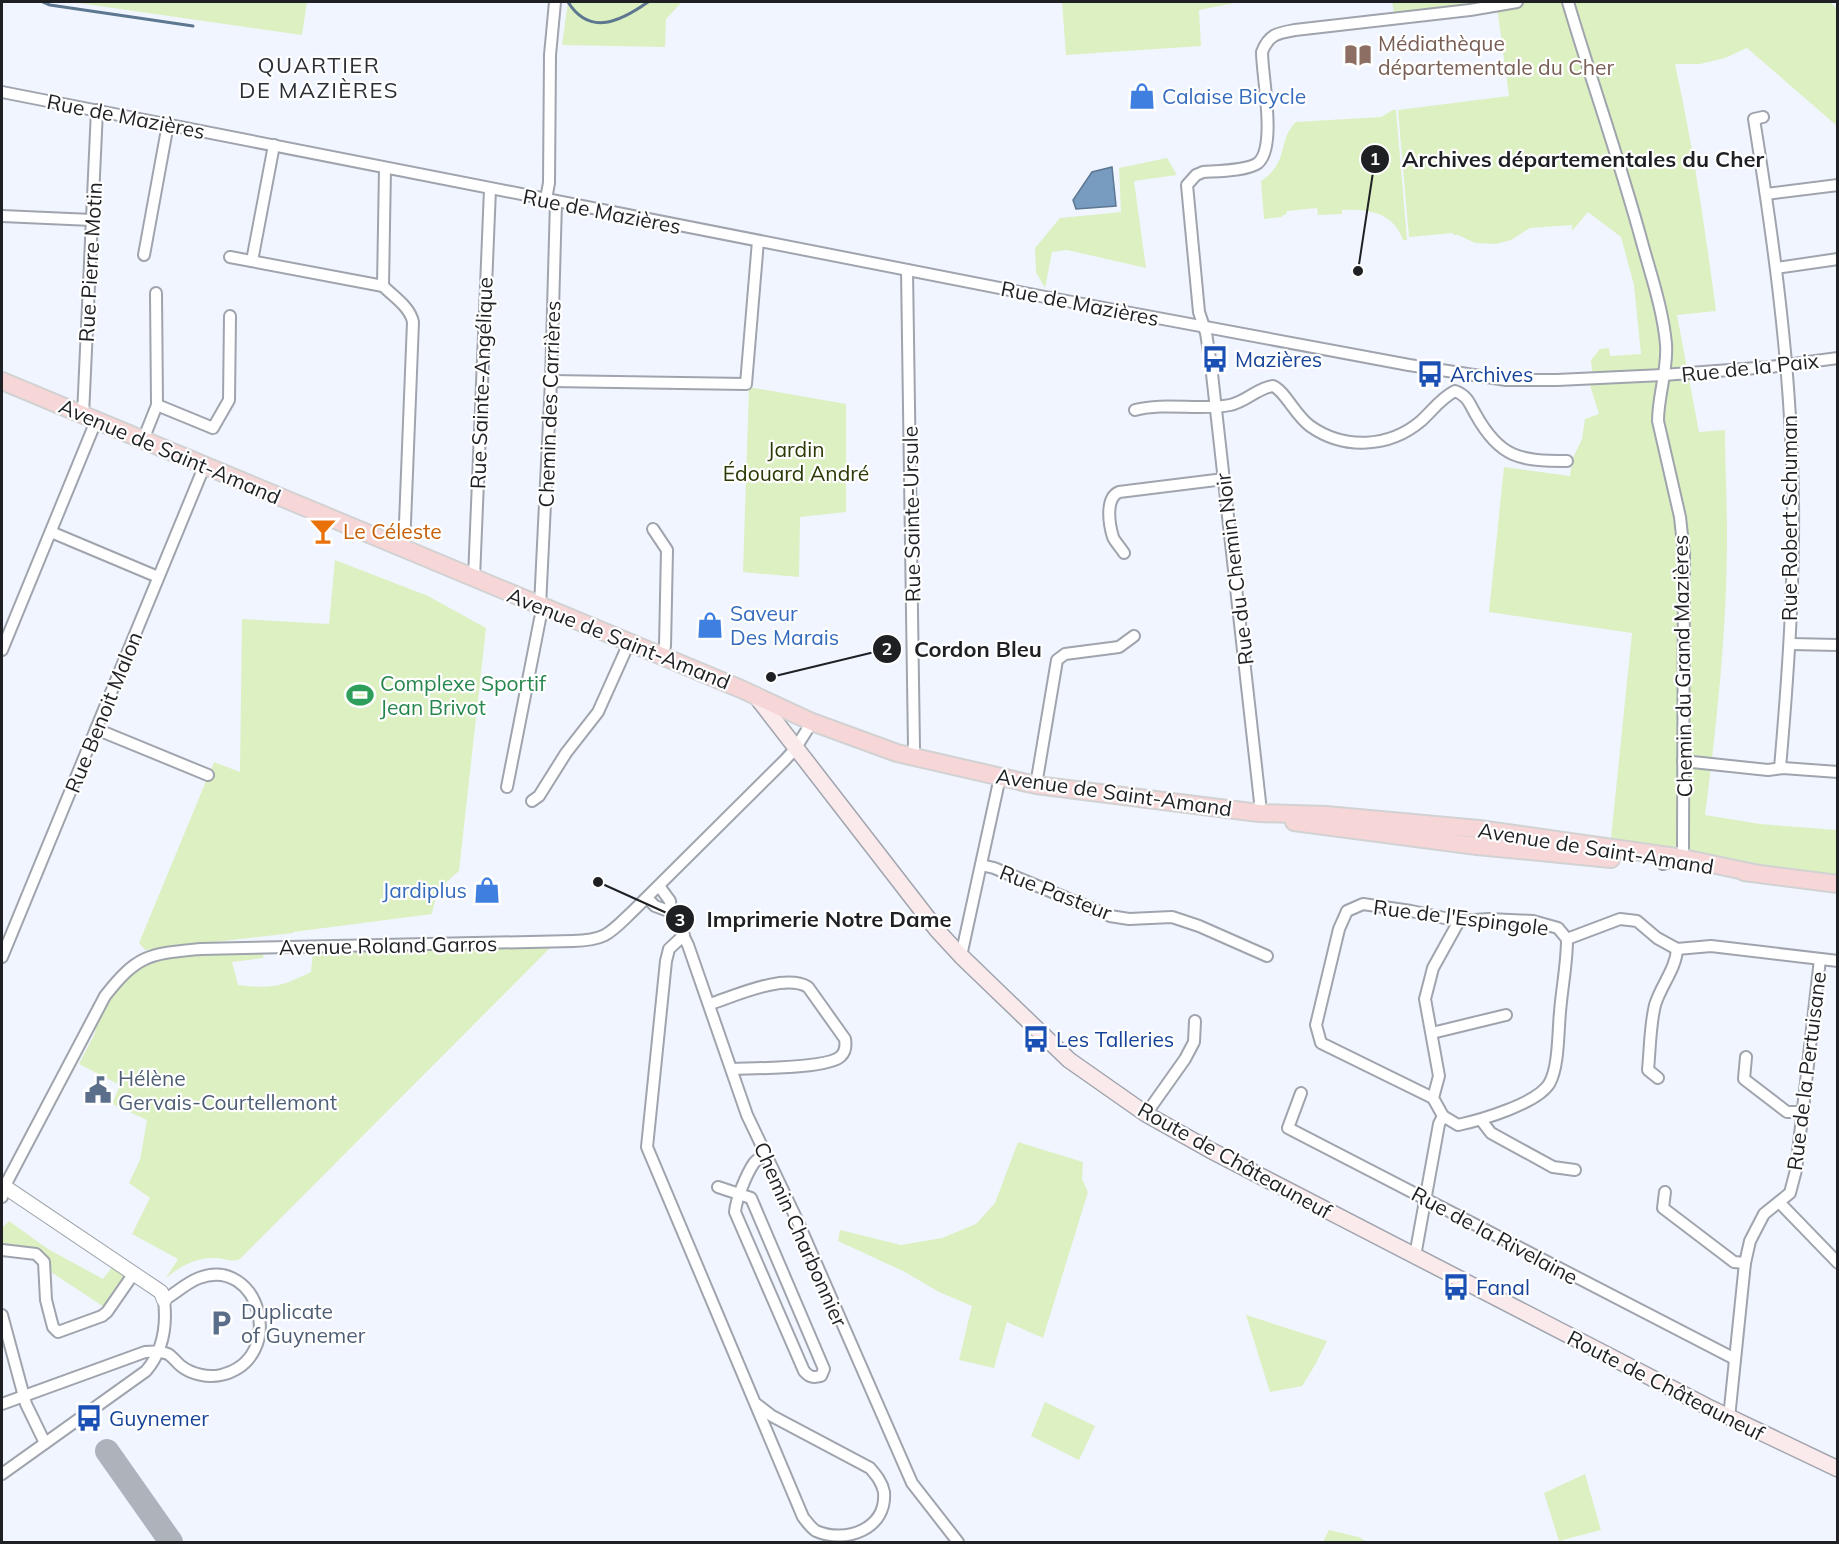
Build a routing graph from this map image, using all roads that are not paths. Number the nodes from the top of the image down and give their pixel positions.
1 (1517, 2) edge
2 (1568, 2) edge
3 (555, 5) edge
4 (2, 92) edge
5 (97, 110) junction
6 (1763, 117) dead end
7 (168, 124) junction
8 (274, 145) junction
9 (386, 168) junction
10 (1838, 185) edge
11 (490, 189) junction
12 (1766, 194) junction
13 (551, 201) junction
14 (2, 216) edge
15 (92, 220) junction
16 (758, 241) junction
17 (144, 255) dead end
18 (230, 257) dead end
19 (1838, 259) edge
20 (252, 261) junction
21 (1776, 268) junction
22 (907, 270) junction
23 (383, 286) junction
24 (156, 293) dead end
25 (230, 316) dead end
26 (1204, 326) junction
27 (1838, 358) edge
28 (1786, 365) junction
29 (1461, 373) junction
30 (1663, 375) junction
31 (2, 381) edge
32 (551, 381) junction
33 (1458, 392) junction
34 (157, 405) junction
35 (1215, 407) junction
36 (1135, 410) dead end
37 (89, 418) junction
38 (143, 440) junction
39 (1567, 461) dead end
40 (204, 466) junction
41 (1224, 479) junction
42 (653, 529) dead end
43 (51, 532) junction
44 (404, 548) junction
45 (1124, 553) dead end
46 (158, 577) junction
47 (474, 578) junction
48 (542, 607) junction
49 (1134, 636) dead end
50 (629, 643) junction
51 (1790, 644) junction
52 (1838, 645) edge
53 (2, 650) edge
54 (661, 655) junction
55 (755, 695) junction
56 (812, 722) junction
57 (96, 729) junction
58 (795, 749) junction
59 (913, 757) junction
60 (1683, 761) junction
61 (1780, 768) junction
62 (1838, 772) edge
63 (208, 775) dead end
64 (1000, 777) junction
65 (1036, 785) junction
66 (507, 787) dead end
67 (532, 801) dead end
68 (1259, 813) junction
69 (1539, 845) junction
70 (1683, 858) junction
71 (1663, 864) junction
72 (981, 865) junction
73 (1754, 873) junction
74 (1838, 884) edge
75 (659, 886) junction
76 (646, 898) junction
77 (671, 912) junction
78 (1459, 921) junction
79 (684, 935) junction
80 (1567, 939) junction
81 (1677, 949) junction
82 (961, 956) junction
83 (1267, 956) dead end
84 (2, 957) edge
85 (1820, 959) junction
86 (1838, 961) edge
87 (710, 1004) junction
88 (1506, 1015) dead end
89 (1195, 1021) dead end
90 (1432, 1033) junction
91 (1746, 1057) dead end
92 (732, 1069) junction
93 (1658, 1078) dead end
94 (1301, 1093) dead end
95 (1433, 1098) junction
96 (1803, 1112) junction
97 (1146, 1114) junction
98 (1443, 1116) junction
99 (1481, 1120) junction
100 (766, 1155) junction
101 (1575, 1170) dead end
102 (718, 1187) dead end
103 (3, 1190) edge
104 (1665, 1192) dead end
105 (740, 1193) junction
106 (1424, 1198) junction
107 (1779, 1202) junction
108 (2, 1250) edge
109 (1415, 1256) junction
110 (1745, 1263) junction
111 (1838, 1263) edge
112 (134, 1273) junction
113 (164, 1300) junction
114 (2, 1315) edge
115 (158, 1352) junction
116 (1735, 1359) junction
117 (23, 1396) junction
118 (755, 1403) junction
119 (2, 1404) edge
120 (1729, 1418) junction
121 (45, 1443) junction
122 (1838, 1469) edge
123 (2, 1474) edge
124 (958, 1542) edge

1 - 26 street
2 - 30 street, Chemin du Grand Mazières
3 - 13 street, Chemin des Carrières
4 - 5 street, Rue de Mazières
5 - 7 street, Rue de Mazières
5 - 15 street, Rue Pierre Motin
6 - 12 street, Rue Robert Schuman
7 - 8 street, Rue de Mazières
7 - 17 street
8 - 9 street, Rue de Mazières
8 - 20 street
9 - 11 street, Rue de Mazières
9 - 23 street
10 - 12 street
11 - 13 street, Rue de Mazières
11 - 47 street, Rue Sainte-Angélique
12 - 21 street, Rue Robert Schuman
13 - 16 street, Rue de Mazières
13 - 32 street, Chemin des Carrières
14 - 15 street
15 - 37 street, Rue Pierre Motin
16 - 22 street, Rue de Mazières
16 - 32 street
18 - 20 street
19 - 21 street
20 - 23 street
21 - 28 street, Rue Robert Schuman
22 - 26 street, Rue de Mazières
22 - 59 street, Rue Sainte-Ursule
23 - 44 street
24 - 34 street
25 - 34 street
26 - 29 street, Rue de Mazières
26 - 35 street, Rue du Chemin Noir
27 - 28 street, Rue de la Paix
28 - 30 street, Rue de la Paix
28 - 51 street, Rue Robert Schuman
29 - 30 street, Rue de la Paix
29 - 33 street
30 - 60 street, Chemin du Grand Mazières
31 - 37 main road, Avenue de Saint-Amand
32 - 48 street, Chemin des Carrières
33 - 35 street
33 - 39 street
34 - 38 street
35 - 36 street
35 - 41 street, Rue du Chemin Noir
37 - 38 main road, Avenue de Saint-Amand
37 - 43 street, Rue Pierre Motin
38 - 40 main road, Avenue de Saint-Amand
40 - 44 main road, Avenue de Saint-Amand
40 - 46 street, Rue Benoit Malon
41 - 45 street
41 - 68 street, Rue du Chemin Noir
42 - 54 street
43 - 46 street
43 - 53 street, Rue Pierre Motin
44 - 47 main road, Avenue de Saint-Amand
46 - 57 street, Rue Benoit Malon
47 - 48 main road, Avenue de Saint-Amand
48 - 50 main road, Avenue de Saint-Amand
48 - 66 street, Chemin des Carrières
49 - 65 street
50 - 54 main road, Avenue de Saint-Amand
50 - 67 street
51 - 52 street
51 - 61 street, Rue Robert Schuman
54 - 55 main road, Avenue de Saint-Amand
55 - 56 main road, Avenue de Saint-Amand
55 - 58 main road, Route de Châteauneuf
56 - 58 street, Avenue Roland Garros
56 - 59 main road, Avenue de Saint-Amand
57 - 63 street
57 - 84 street, Rue Benoit Malon
58 - 75 street, Avenue Roland Garros
58 - 82 main road, Route de Châteauneuf
59 - 64 main road, Avenue de Saint-Amand
60 - 61 street
60 - 70 street, Chemin du Grand Mazières
61 - 62 street
64 - 65 main road, Avenue de Saint-Amand
64 - 72 street
65 - 68 main road, Avenue de Saint-Amand
68 - 69 main road, Avenue de Saint-Amand
69 - 70 main road, Avenue de Saint-Amand
69 - 71 main road, Avenue de Saint-Amand
70 - 71 street
70 - 73 main road, Avenue de Saint-Amand
71 - 73 main road, Avenue de Saint-Amand
72 - 82 street
72 - 83 street, Rue Pasteur
73 - 74 main road, Avenue de Saint-Amand
75 - 76 street, Avenue Roland Garros
75 - 77 street, Chemin Charbonnier
76 - 77 street
76 - 103 street, Avenue Roland Garros
77 - 79 street, Chemin Charbonnier
78 - 80 street, Rue de l'Espingole
78 - 90 street
78 - 95 street, Rue de l'Espingole
79 - 87 street, Chemin Charbonnier
79 - 118 street
80 - 81 street
80 - 99 street, Rue de l'Espingole
81 - 85 street
81 - 93 street
82 - 97 main road, Route de Châteauneuf
85 - 86 street
85 - 96 street, Rue de la Pertuisane
87 - 92 street, Chemin Charbonnier
87 - 92 street
88 - 90 street
89 - 97 street
90 - 95 street
91 - 96 street
92 - 100 street, Chemin Charbonnier
94 - 106 street, Rue de la Rivelaine
95 - 98 street
96 - 107 street, Rue de la Pertuisane
97 - 109 main road, Route de Châteauneuf
98 - 99 street, Rue de l'Espingole
98 - 106 street
99 - 101 street
100 - 105 street
100 - 124 street, Chemin Charbonnier
102 - 105 street
103 - 112 street
104 - 110 street
105 - 105 street
106 - 109 street
106 - 116 street, Rue de la Rivelaine
107 - 110 street, Rue de la Pertuisane
107 - 111 street
108 - 112 street
109 - 120 main road, Route de Châteauneuf
110 - 116 street, Rue de la Pertuisane
112 - 113 street
113 - 115 street
113 - 115 street
114 - 117 street
115 - 117 street
115 - 121 street
116 - 120 street, Rue de la Pertuisane
117 - 119 street
117 - 121 street
118 - 118 street
120 - 122 main road, Route de Châteauneuf
121 - 123 street

